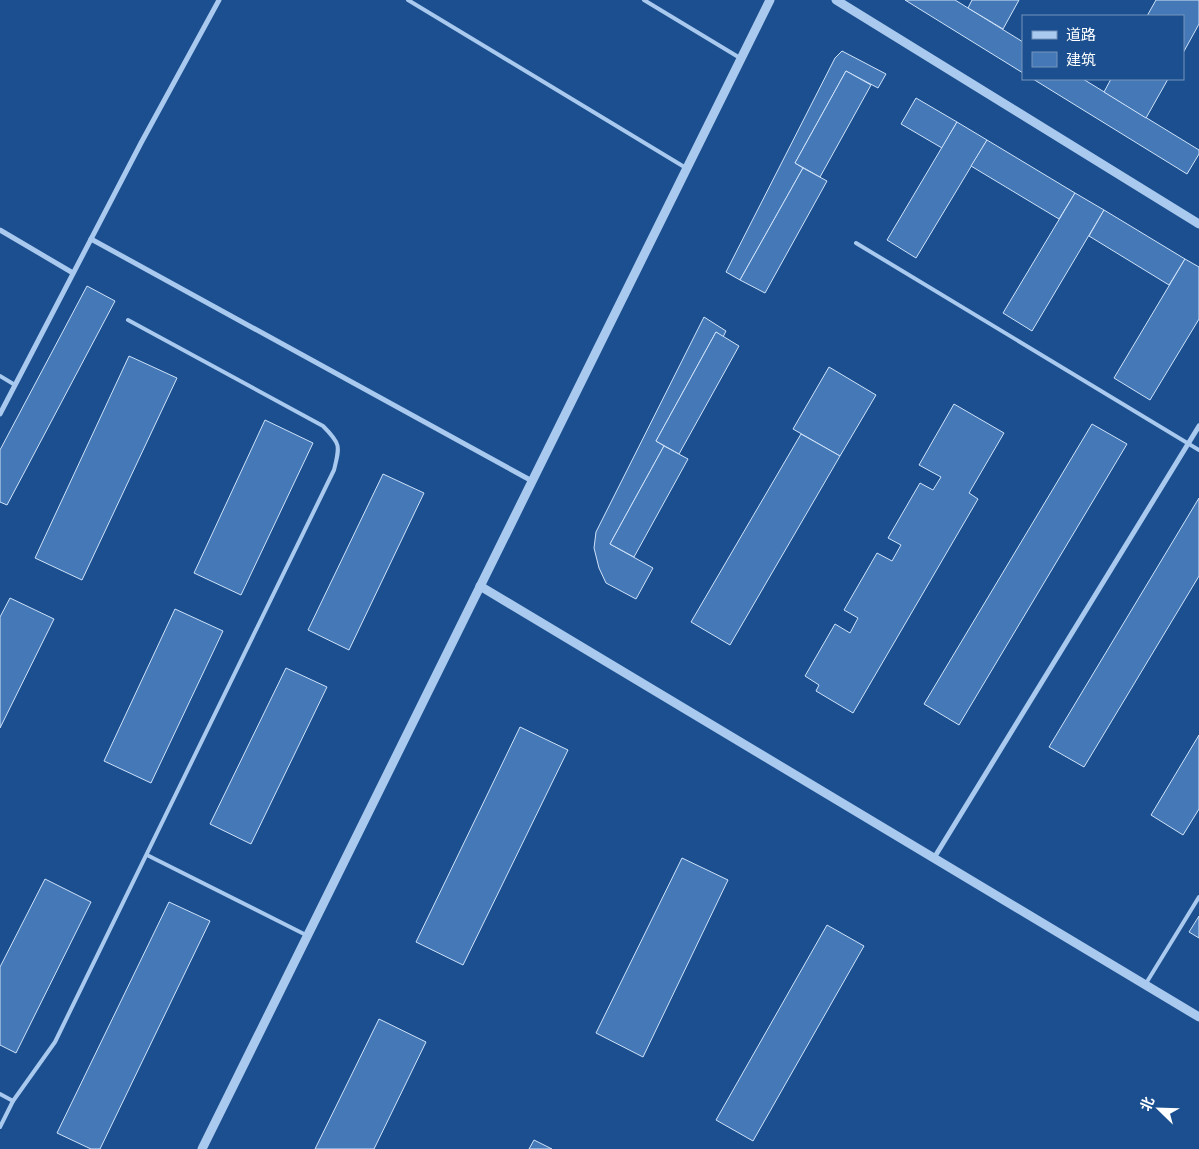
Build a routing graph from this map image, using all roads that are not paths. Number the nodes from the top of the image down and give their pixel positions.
1 (219, 0) edge
2 (408, 0) edge
3 (644, 0) edge
4 (770, 0) edge
5 (836, 0) edge
6 (741, 59) junction
7 (687, 169) junction
8 (1199, 224) edge
9 (0, 230) edge
10 (91, 239) junction
11 (856, 243) dead end
12 (73, 273) junction
13 (128, 320) dead end
14 (0, 376) edge
15 (15, 385) junction
16 (0, 414) edge
17 (1199, 426) edge
18 (1188, 444) junction
19 (1199, 450) edge
20 (532, 481) junction
21 (480, 586) junction
22 (147, 855) junction
23 (934, 858) junction
24 (1199, 897) edge
25 (308, 936) junction
26 (1145, 985) junction
27 (1199, 1017) edge
28 (0, 1094) edge
29 (13, 1101) junction
30 (0, 1127) edge
31 (202, 1149) edge

1 - 10 street
2 - 7 lane
3 - 6 lane
4 - 6 street
5 - 8 street
6 - 7 street
7 - 20 street
9 - 12 street
10 - 12 street
10 - 20 street
11 - 18 lane
12 - 15 street
13 - 22 lane
14 - 15 lane
15 - 16 street
17 - 18 street
18 - 19 lane
18 - 23 street
20 - 21 street
21 - 23 street
21 - 25 street
22 - 25 lane
22 - 29 lane
23 - 26 street
24 - 26 lane
25 - 31 street
26 - 27 street
28 - 29 lane
29 - 30 lane

